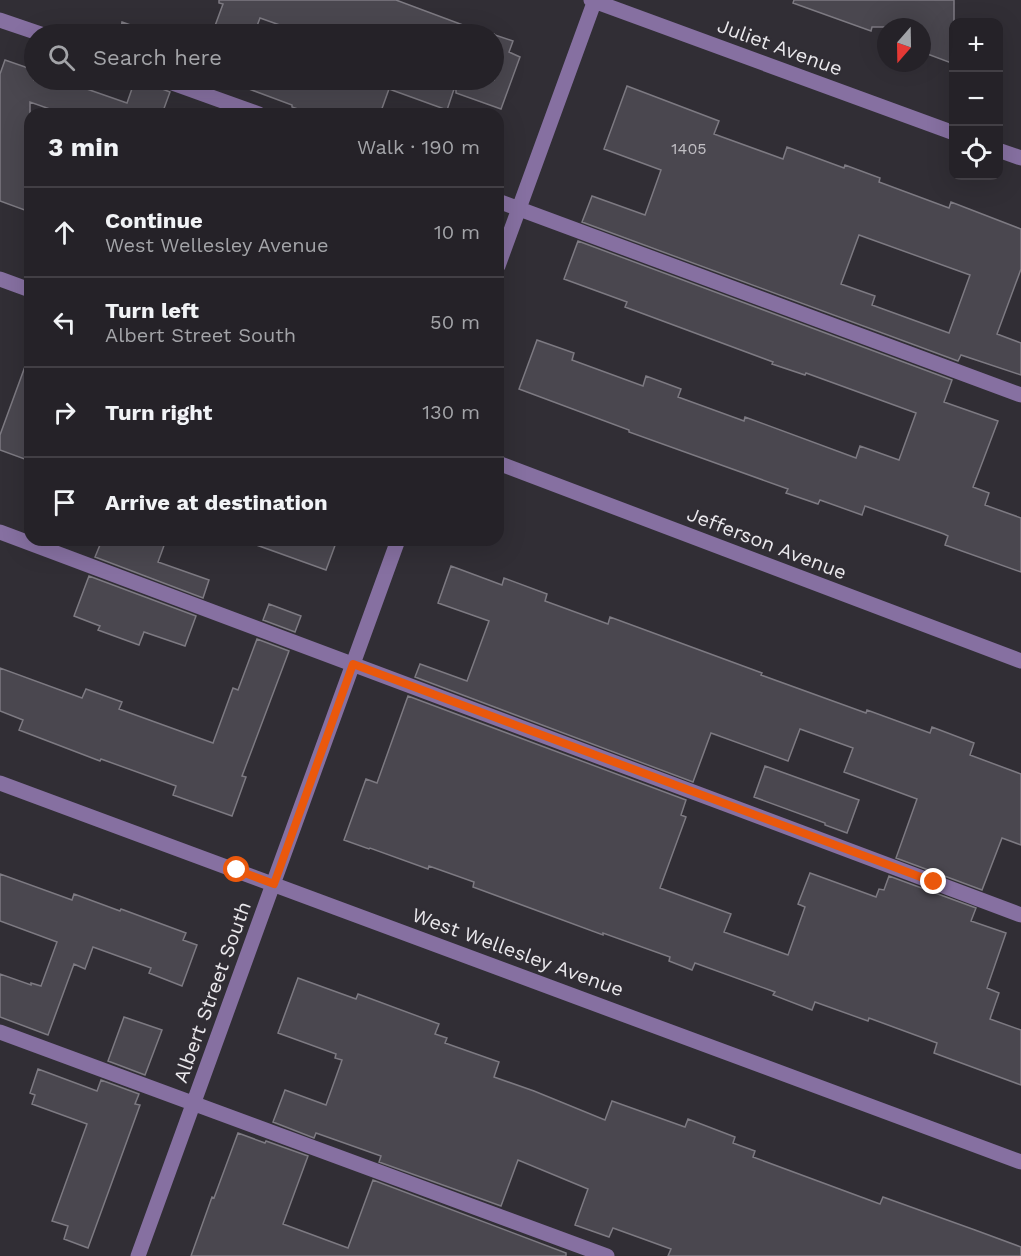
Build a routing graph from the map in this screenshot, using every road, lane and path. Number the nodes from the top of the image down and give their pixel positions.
1 (593, 0) edge
2 (0, 20) edge
3 (24, 28) edge
4 (192, 90) edge
5 (242, 108) edge
6 (949, 131) edge
7 (1003, 151) edge
8 (1021, 158) edge
9 (504, 203) edge
10 (519, 208) junction
11 (504, 249) edge
12 (0, 279) edge
13 (24, 288) edge
14 (1021, 395) edge
15 (504, 465) edge
16 (0, 532) edge
17 (24, 541) edge
18 (37, 546) edge
19 (396, 546) edge
20 (1021, 661) edge
21 (353, 664) junction
22 (0, 783) edge
23 (274, 884) junction
24 (1021, 915) edge
25 (0, 1032) edge
26 (193, 1104) junction
27 (1021, 1162) edge
28 (138, 1256) edge
29 (607, 1256) edge

1 - 6 street, Juliet Avenue
1 - 10 street
2 - 3 street
4 - 5 street
7 - 8 street
9 - 10 street
10 - 11 street
10 - 14 street
12 - 13 street
15 - 20 street, Jefferson Avenue
16 - 17 street
18 - 21 street
19 - 21 street, Albert Street South
21 - 23 street, Albert Street South
21 - 24 street
22 - 23 street, West Wellesley Avenue
23 - 26 street, Albert Street South
23 - 27 street, West Wellesley Avenue
25 - 26 street
26 - 28 street, Albert Street South
26 - 29 street

